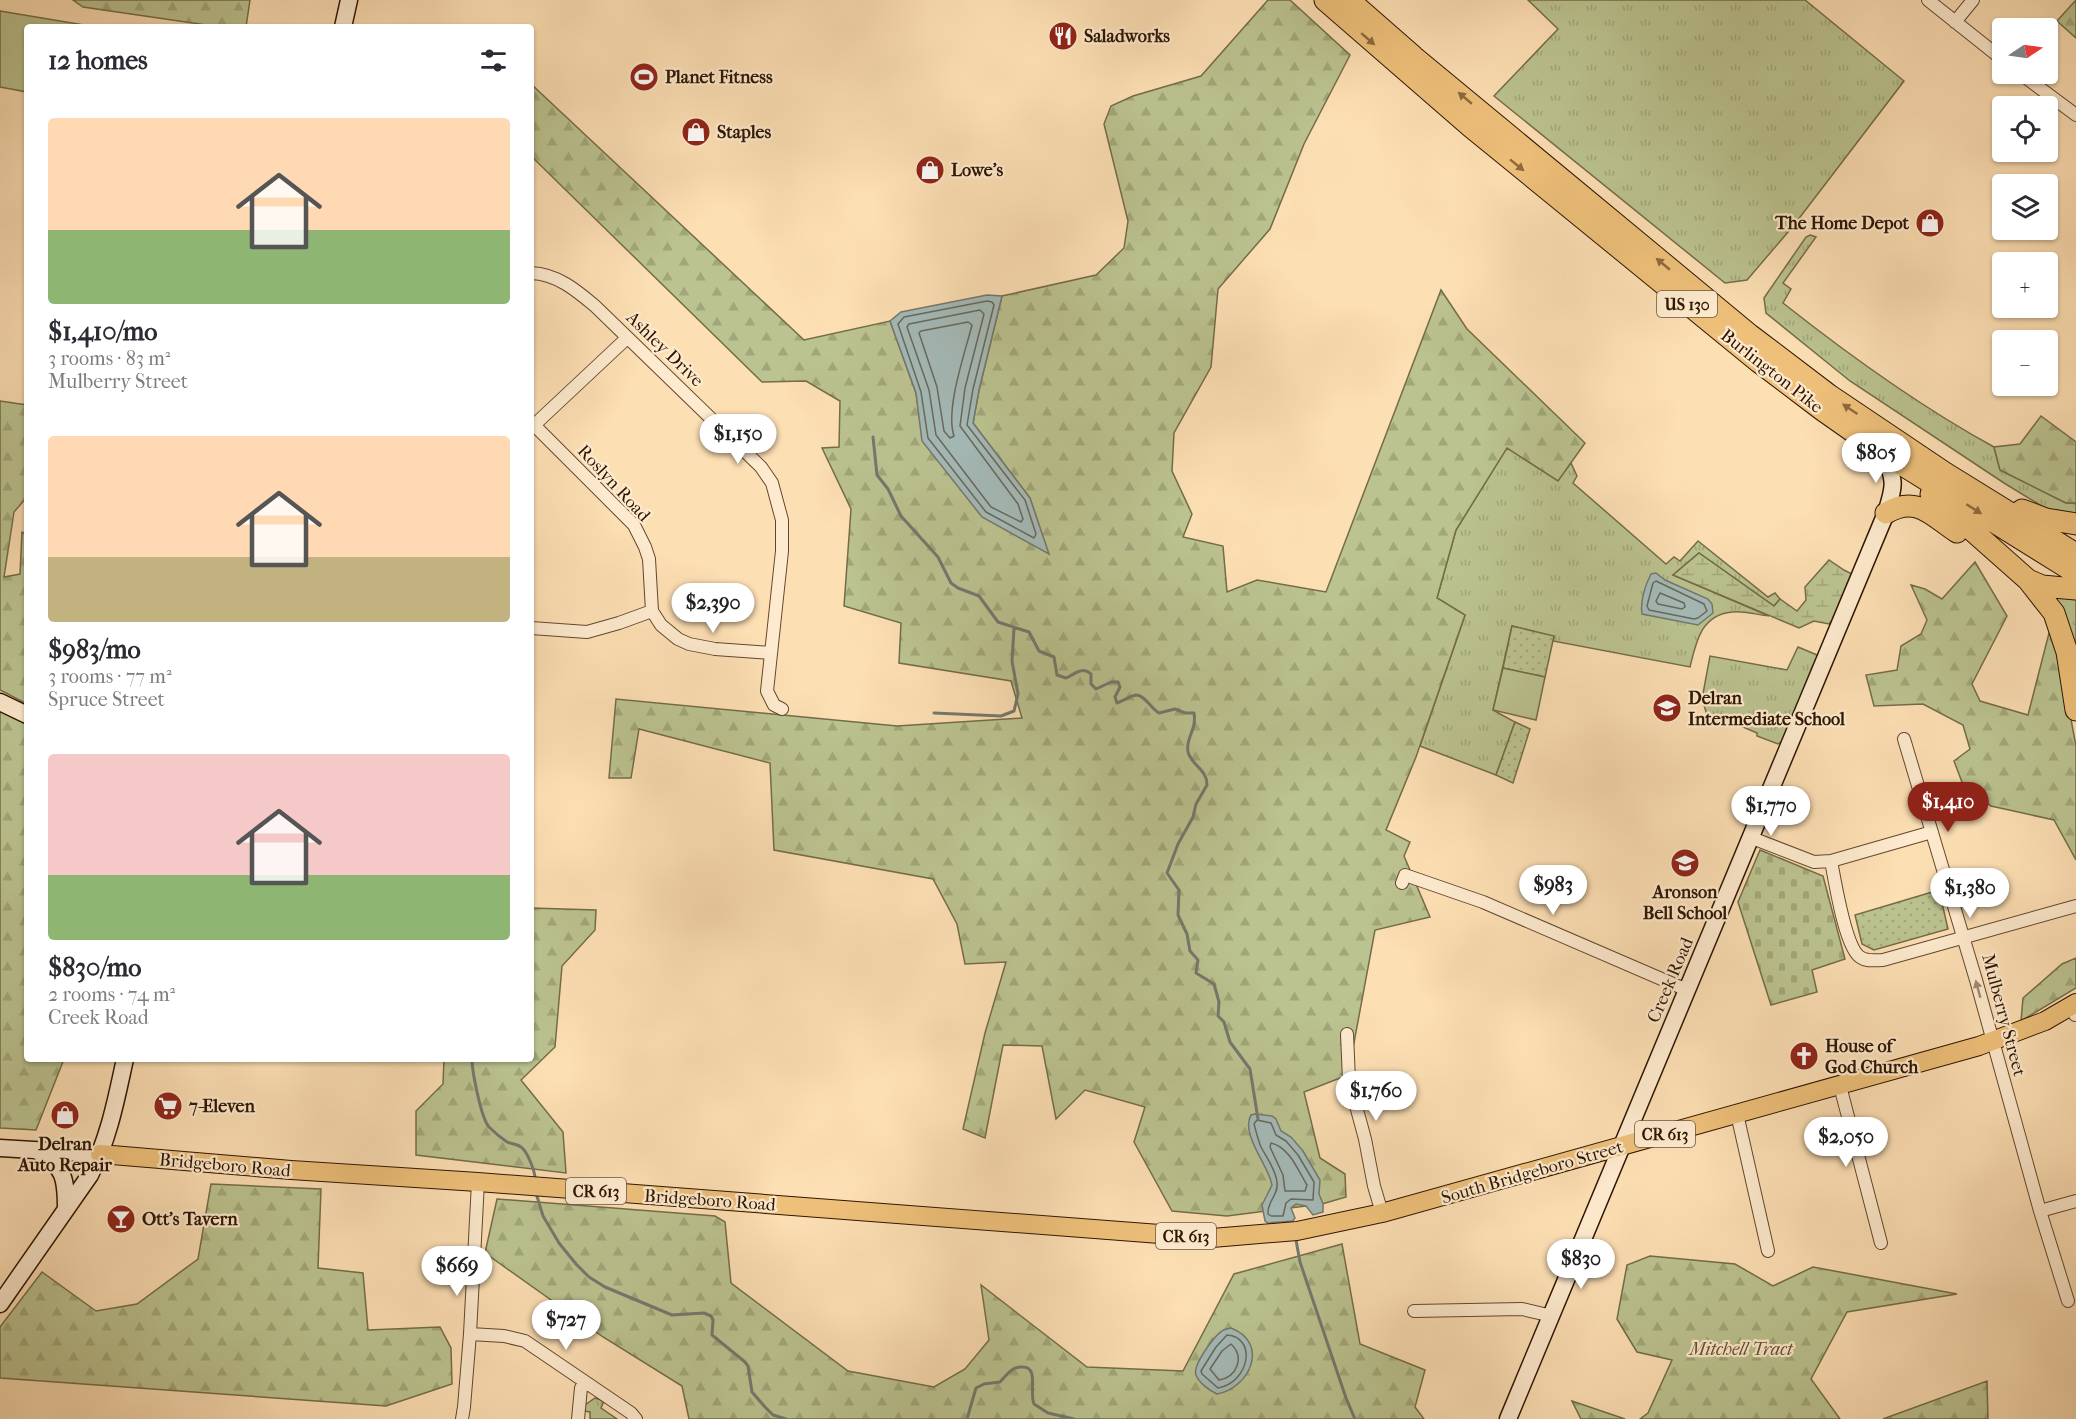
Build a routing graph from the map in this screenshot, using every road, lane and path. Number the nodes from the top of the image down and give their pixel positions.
1 (349, 0) edge
2 (1325, 0) edge
3 (1349, 0) edge
4 (1928, 0) edge
5 (1973, 0) edge
6 (1954, 22) junction
7 (345, 24) edge
8 (1992, 51) edge
9 (2034, 84) edge
10 (2076, 115) edge
11 (534, 273) edge
12 (627, 338) junction
13 (534, 425) edge
14 (534, 429) edge
15 (1885, 454) junction
16 (1945, 473) junction
17 (1887, 513) junction
18 (2076, 524) edge
19 (2076, 554) edge
20 (2009, 566) junction
21 (2076, 573) edge
22 (2028, 580) junction
23 (2076, 589) edge
24 (652, 610) junction
25 (534, 628) edge
26 (771, 653) junction
27 (0, 702) edge
28 (782, 709) dead end
29 (2076, 710) edge
30 (24, 714) edge
31 (1904, 739) dead end
32 (1932, 832) junction
33 (1752, 838) junction
34 (1831, 861) junction
35 (1404, 879) dead end
36 (2076, 906) edge
37 (1963, 937) junction
38 (1687, 990) junction
39 (2076, 1012) edge
40 (1347, 1034) dead end
41 (1992, 1041) junction
42 (124, 1062) edge
43 (1840, 1086) junction
44 (1737, 1114) junction
45 (1622, 1146) junction
46 (0, 1148) edge
47 (36, 1150) junction
48 (100, 1154) junction
49 (478, 1182) junction
50 (2076, 1201) edge
51 (66, 1209) junction
52 (2040, 1211) junction
53 (1382, 1213) junction
54 (1881, 1243) dead end
55 (1768, 1251) dead end
56 (2068, 1301) dead end
57 (0, 1304) edge
58 (1414, 1311) dead end
59 (1552, 1316) junction
60 (470, 1334) junction
61 (584, 1383) junction
62 (462, 1419) edge
63 (578, 1419) edge
64 (636, 1419) edge
65 (1508, 1419) edge

1 - 7 main road
2 -> 15 highway, Burlington Pike / US 130
16 -> 3 highway, Burlington Pike / US 130
4 - 6 street
5 - 6 street
6 - 8 street
9 - 10 street
11 - 12 street, Ashley Drive
12 - 13 street
12 - 26 street, Ashley Drive
14 - 24 street, Roslyn Road
15 - 17 main road, Creek Road
15 - 20 highway
15 -> 21 highway, Burlington Pike / US 130
16 - 18 highway
16 - 19 highway, Burlington Pike / US 130
17 - 20 highway
17 - 33 main road, Creek Road
20 - 22 highway
22 - 23 highway
22 - 29 highway
24 - 25 street
24 - 26 street
26 - 28 street, Ashley Drive
27 - 30 main road
31 - 32 street, Mulberry Street
32 - 34 street
32 - 37 street, Mulberry Street
33 - 34 street
33 - 38 main road, Creek Road
34 - 37 street
35 - 38 street
36 - 37 street
41 -> 37 street, Mulberry Street
38 - 45 main road, Creek Road
39 - 41 main road, South Bridgeboro Street / CR 613
40 - 53 street
41 - 43 main road, South Bridgeboro Street / CR 613
41 - 52 street, Mulberry Street
42 - 48 main road
43 - 44 main road, South Bridgeboro Street / CR 613
43 - 54 street
44 - 45 main road, South Bridgeboro Street / CR 613
44 - 55 street
45 - 53 main road, South Bridgeboro Street / CR 613
45 - 59 main road, Creek Road
46 - 47 main road, Bridgeboro Road / CR 613
47 - 48 main road, Bridgeboro Road / CR 613
47 - 51 main road
48 - 49 main road, Bridgeboro Road / CR 613
48 - 51 main road
49 - 53 main road, Bridgeboro Road / CR 613
49 - 60 street
50 - 52 street
51 - 57 main road
52 - 56 street, Mulberry Street
58 - 59 street
59 - 65 main road, Creek Road
60 - 61 street
60 - 62 street
61 - 63 street
61 - 64 street

